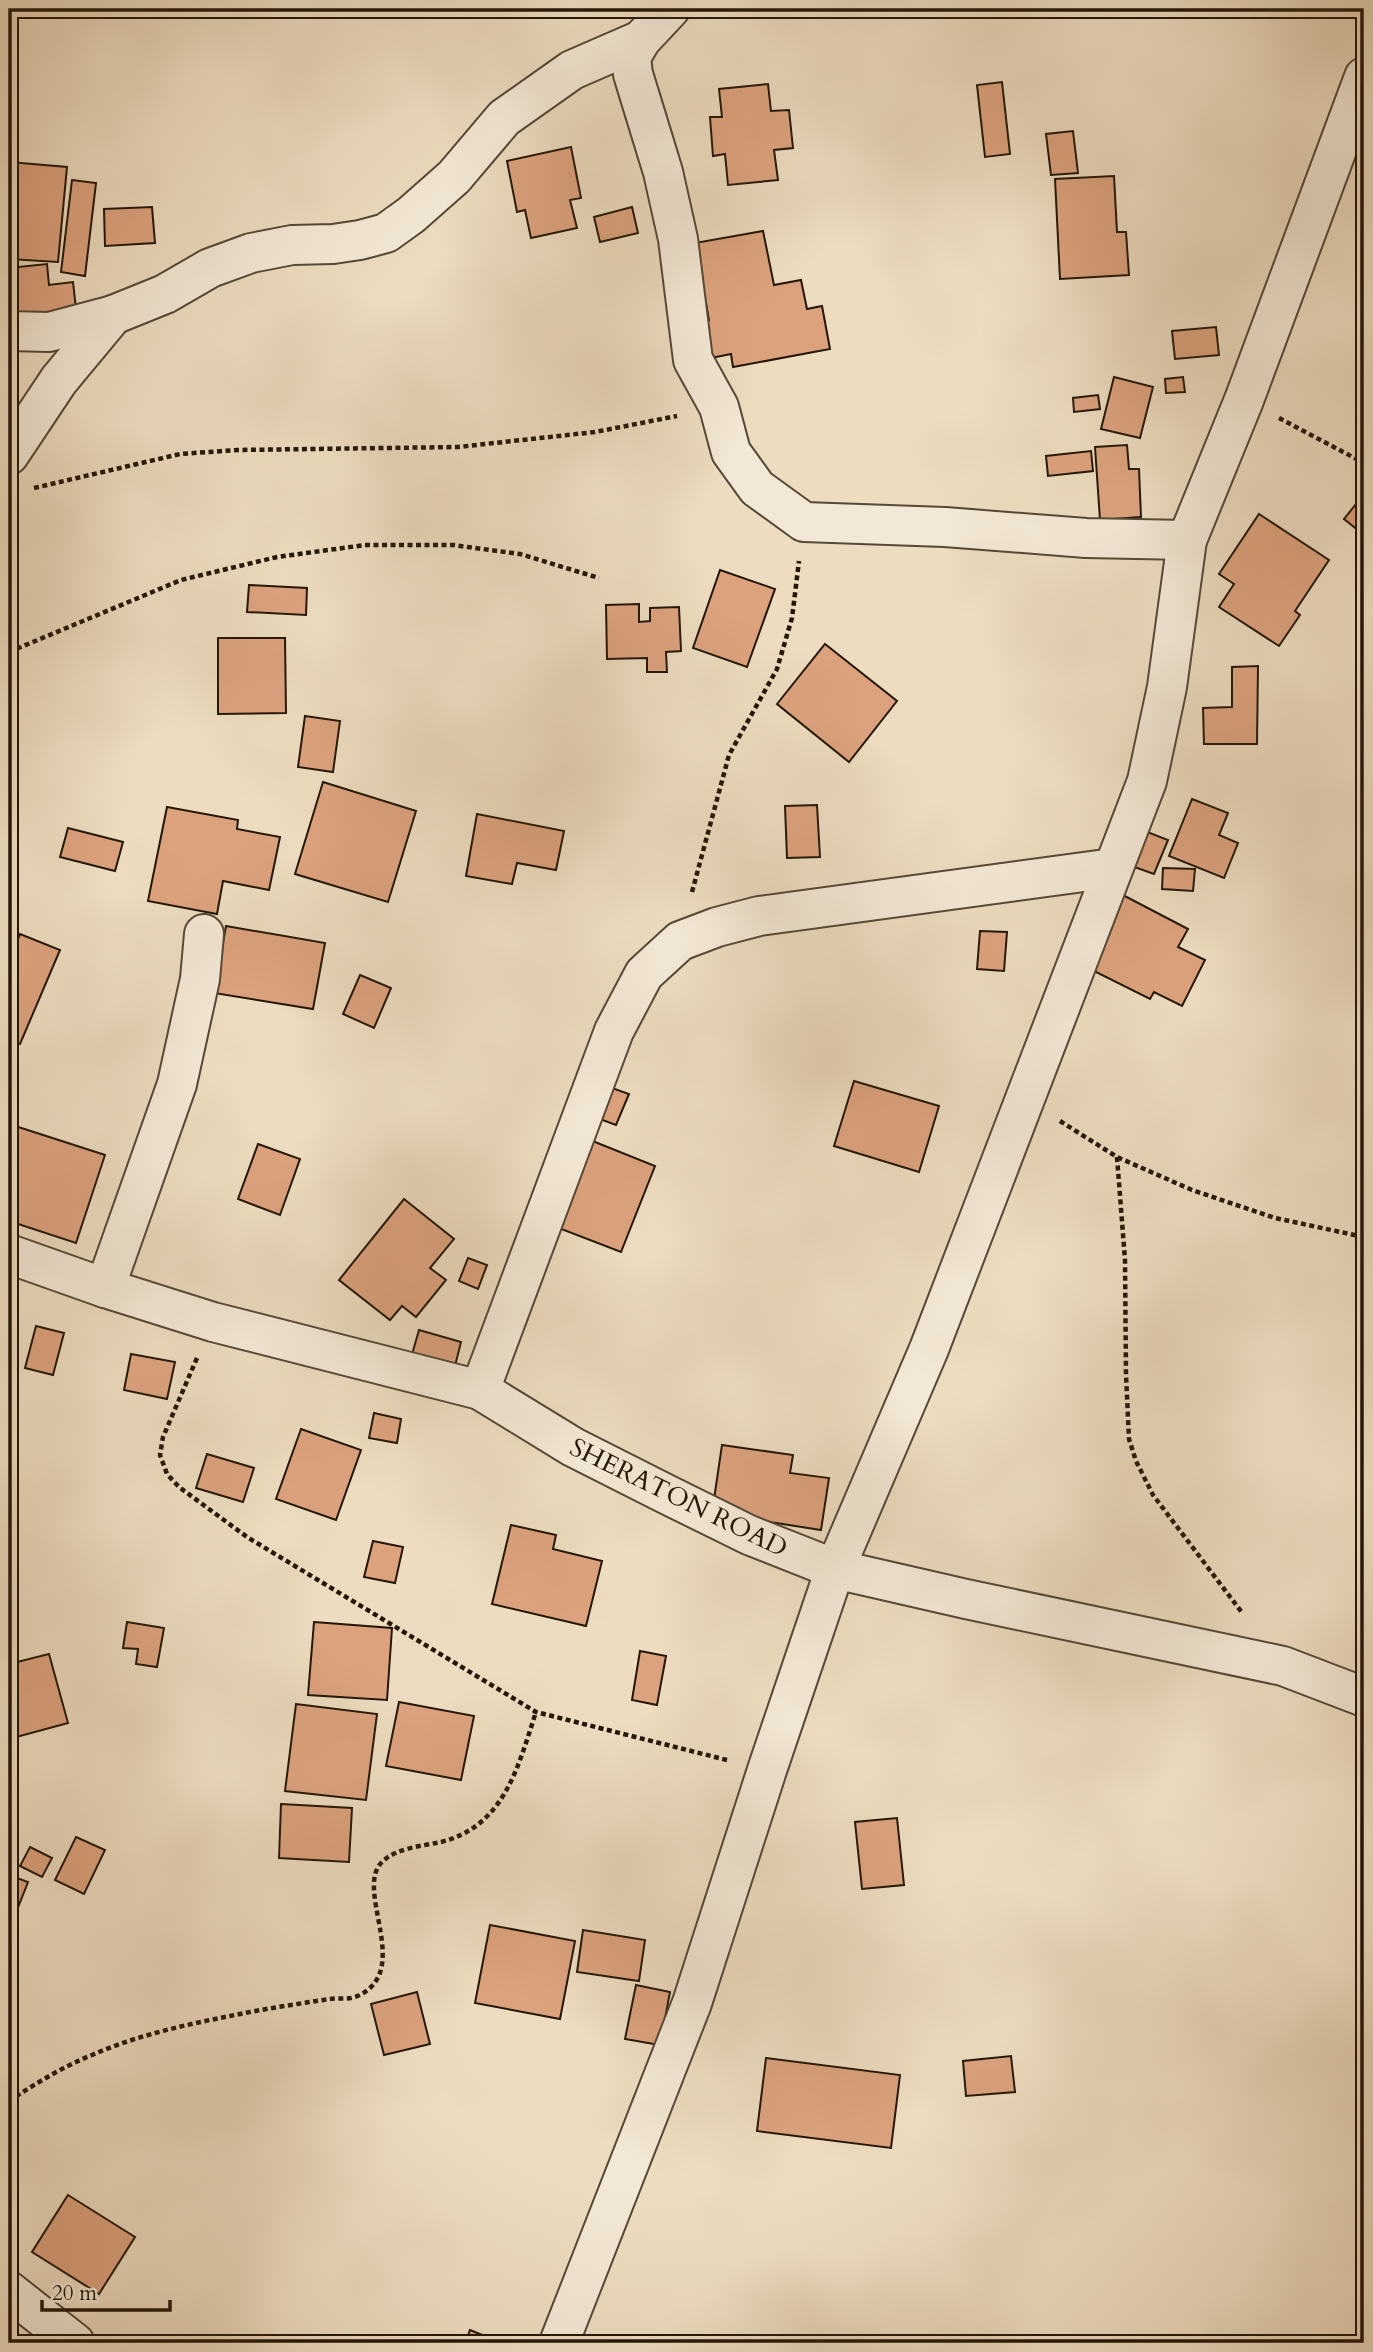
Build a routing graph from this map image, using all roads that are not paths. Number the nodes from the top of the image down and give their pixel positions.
1 (670, 9) edge
2 (641, 40) junction
3 (1364, 77) edge
4 (113, 315) junction
5 (9, 331) edge
6 (9, 455) edge
7 (1187, 540) junction
8 (1113, 868) junction
9 (204, 934) dead end
10 (9, 1254) edge
11 (105, 1288) junction
12 (480, 1390) junction
13 (835, 1569) junction
14 (1364, 1698) edge
15 (9, 2291) edge
16 (75, 2343) edge
17 (559, 2343) edge

1 - 2 street
2 - 4 street
2 - 7 street
3 - 7 street
4 - 5 street
4 - 6 street
7 - 8 street
8 - 12 street
8 - 13 street
9 - 11 street
10 - 11 street, SHERATON ROAD
11 - 12 street, SHERATON ROAD
12 - 13 street, SHERATON ROAD
13 - 14 street, SHERATON ROAD
13 - 17 street
15 - 16 street

